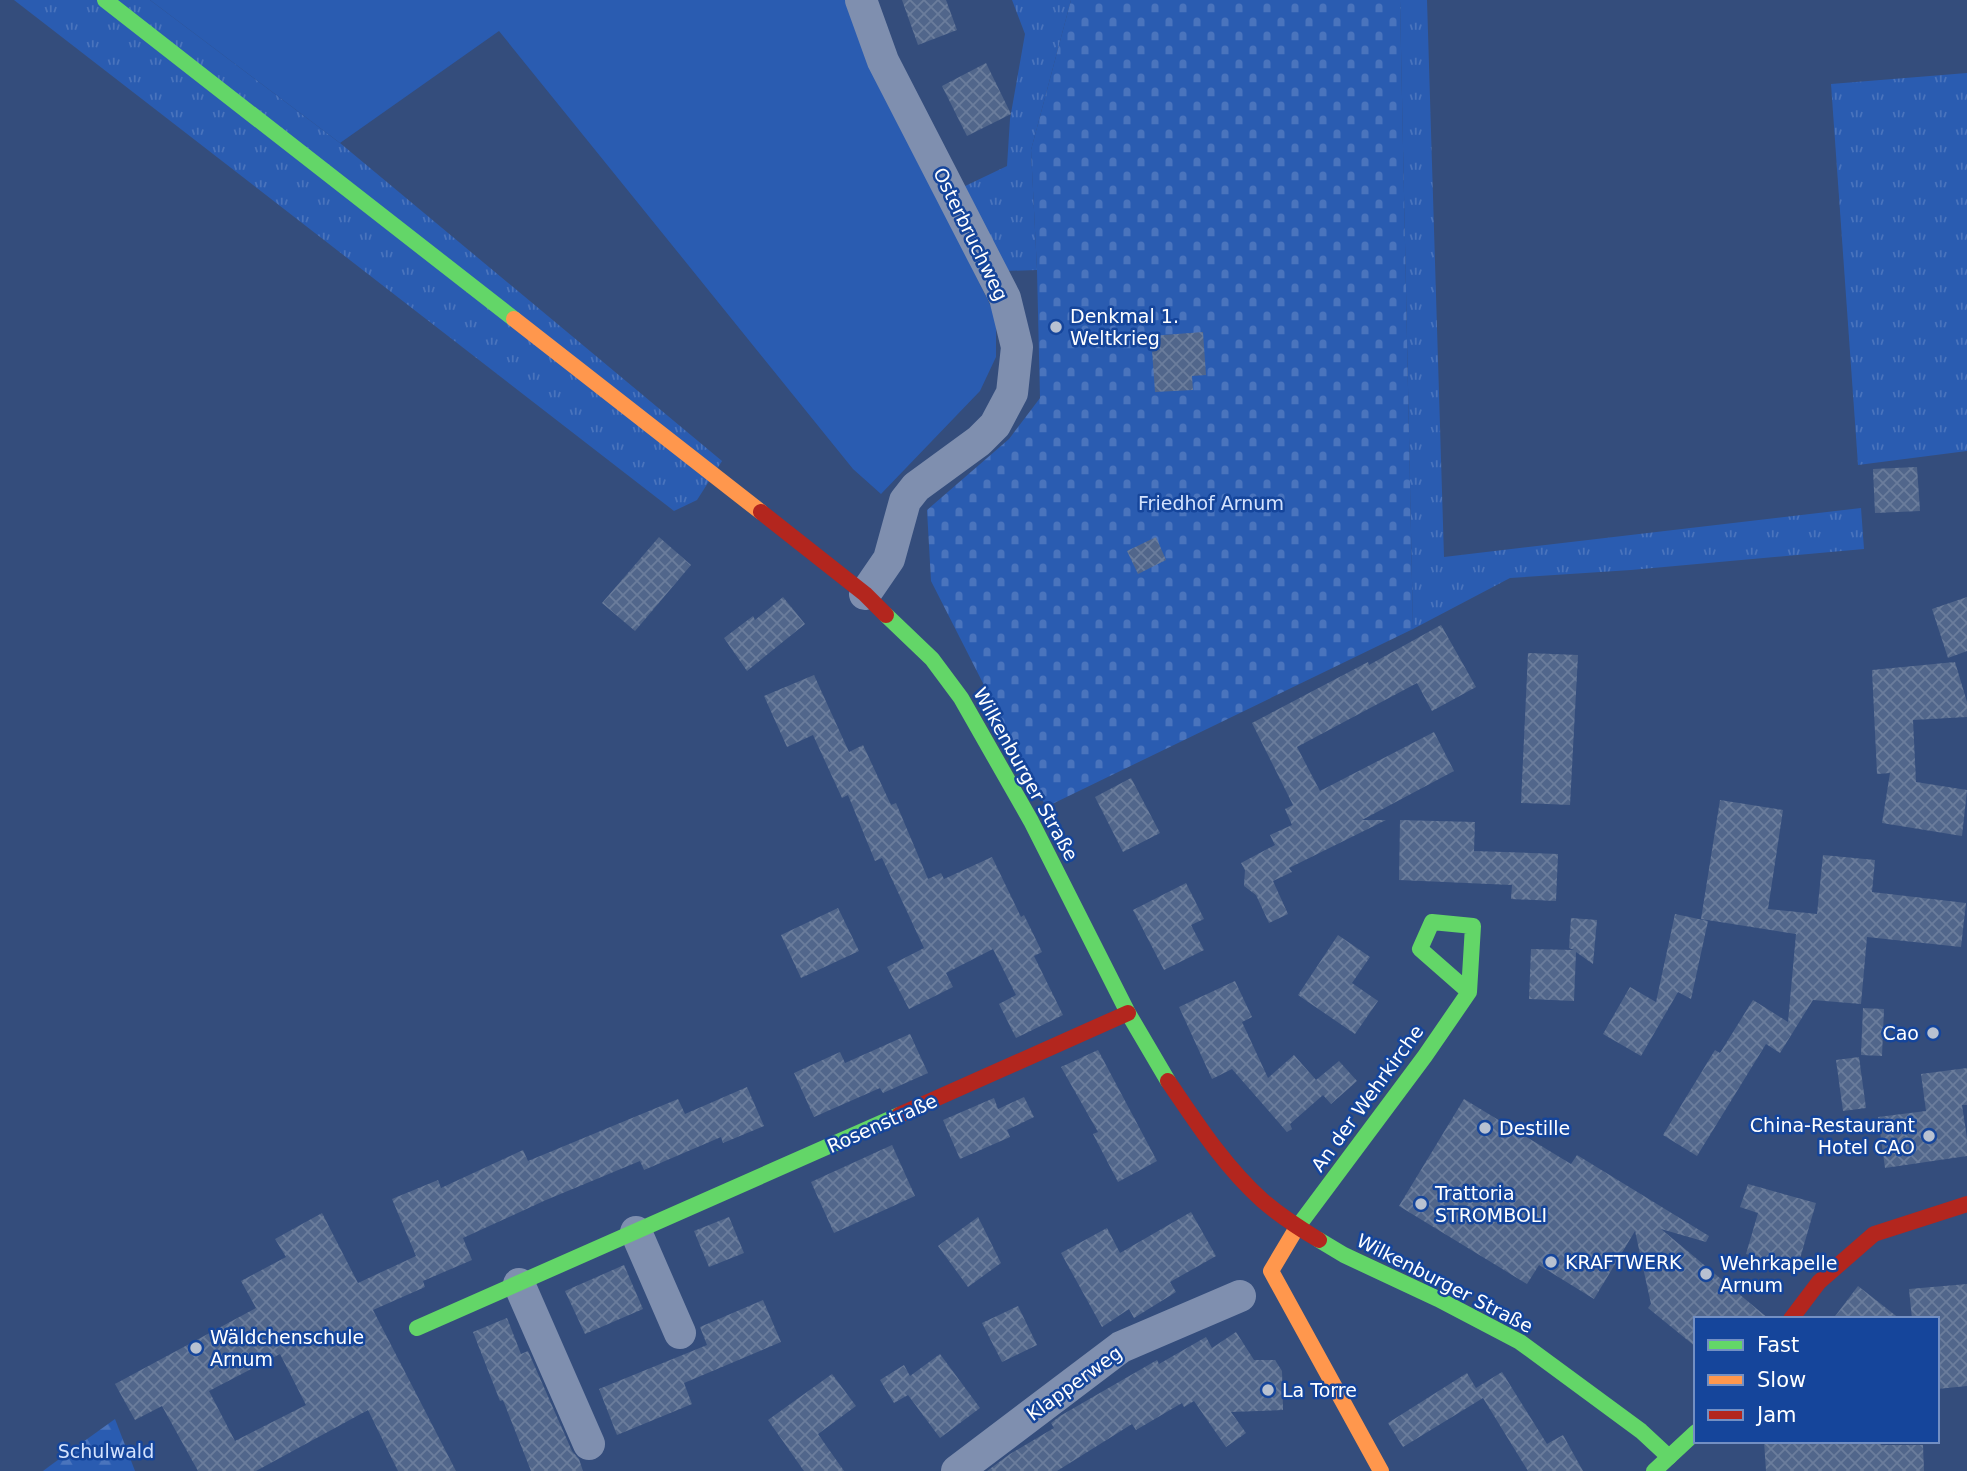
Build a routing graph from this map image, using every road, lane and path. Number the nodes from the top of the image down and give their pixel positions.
1 (105, 0) edge
2 (861, 0) edge
3 (865, 594) junction
4 (1469, 992) junction
5 (1128, 1013) junction
6 (1967, 1204) edge
7 (1297, 1227) junction
8 (636, 1233) junction
9 (519, 1284) junction
10 (1240, 1296) dead end
11 (1793, 1317) edge
12 (417, 1328) dead end
13 (681, 1333) dead end
14 (1694, 1435) edge
15 (589, 1444) dead end
16 (1667, 1466) edge
17 (957, 1471) edge
18 (1381, 1471) edge

1 - 3 main road, Wilkenburger Straße
2 - 3 street, Osterbruchweg
3 - 5 main road, Wilkenburger Straße
4 - 4 main road
4 - 7 main road, An der Wehrkirche
5 - 7 main road, Wilkenburger Straße
5 - 8 main road, Rosenstraße
6 - 11 main road
7 - 16 main road, Wilkenburger Straße
7 - 18 main road
8 - 9 main road, Rosenstraße
8 - 13 street
9 - 12 main road, Rosenstraße
9 - 15 street
10 - 17 street, Klapperweg
14 - 16 main road

